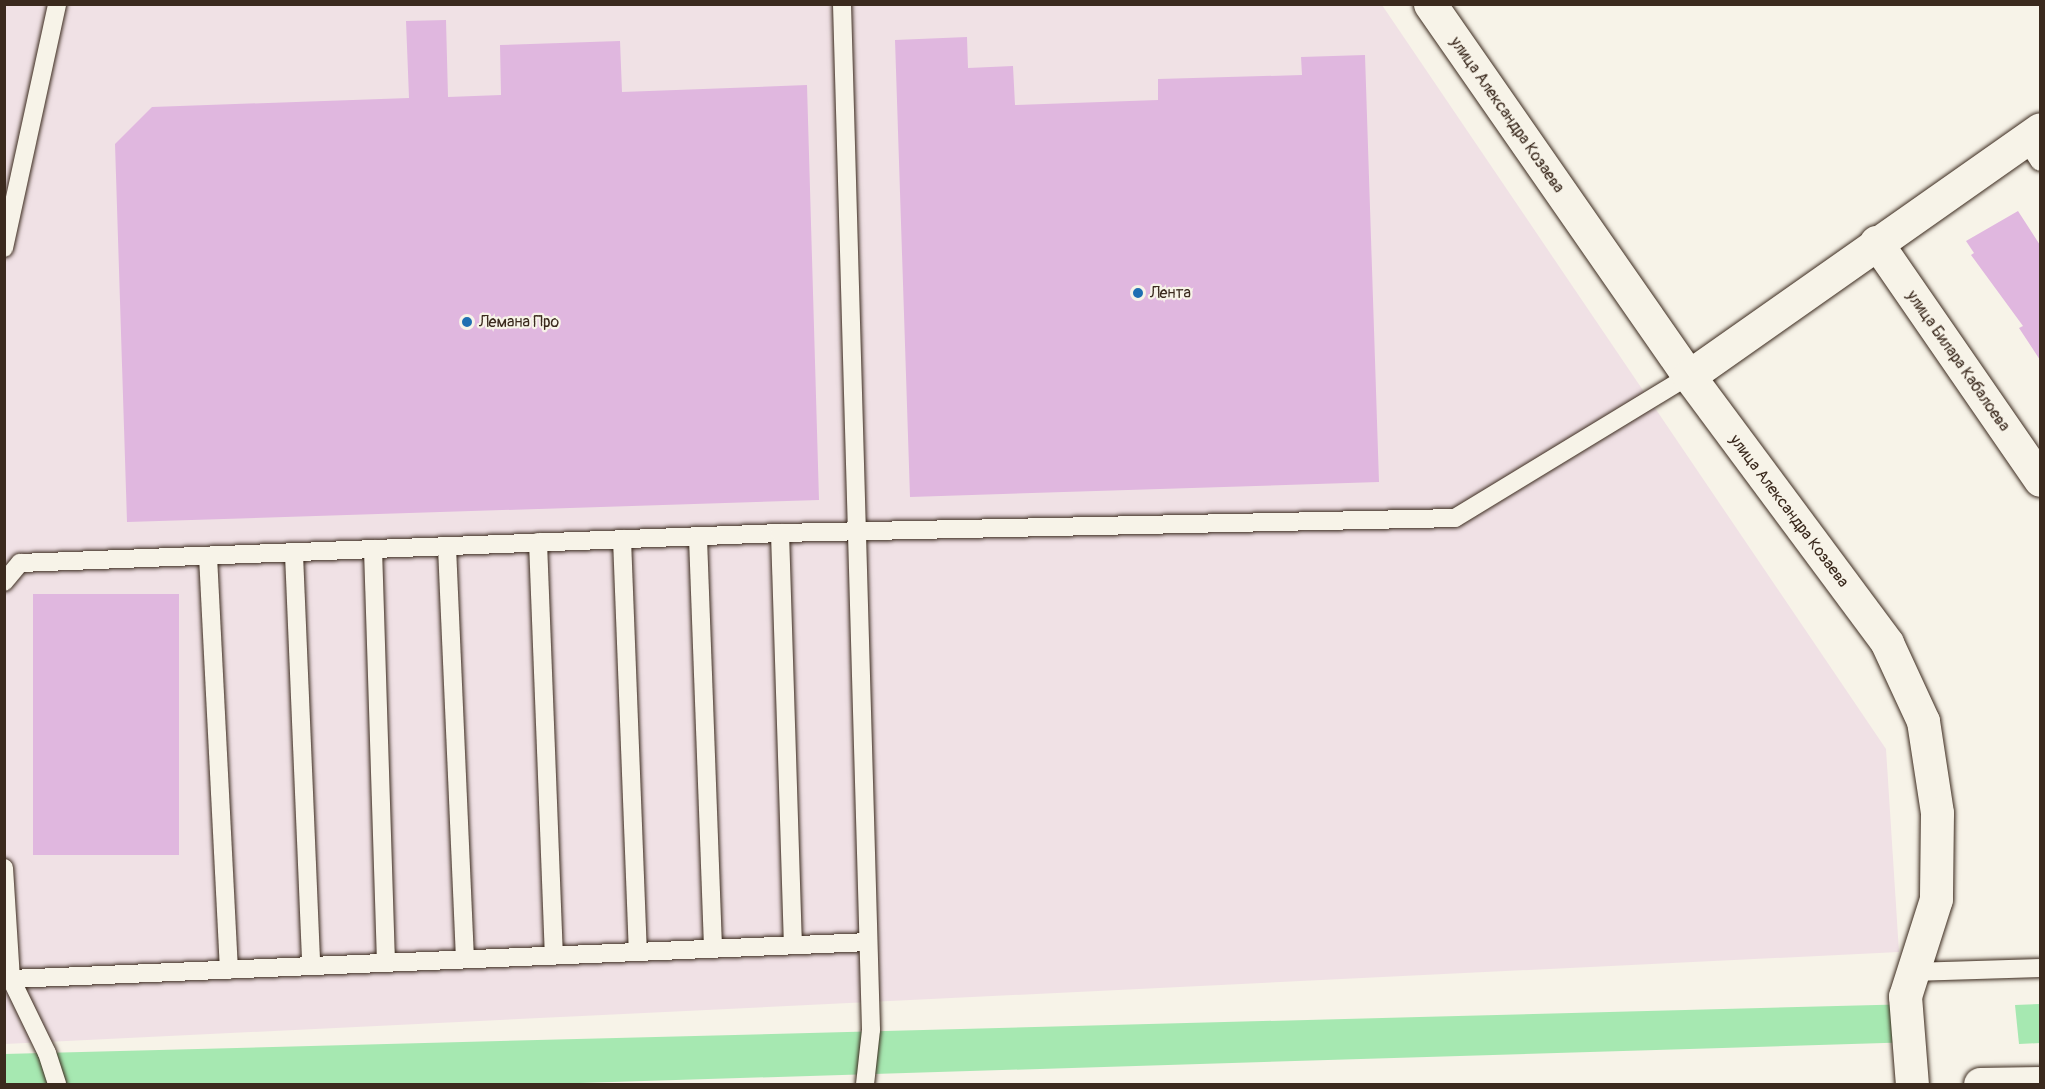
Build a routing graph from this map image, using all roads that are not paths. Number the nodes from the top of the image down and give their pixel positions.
1 (57, 4) edge
2 (842, 4) edge
3 (1430, 4) edge
4 (2035, 143) edge
5 (1876, 242) junction
6 (4, 248) edge
7 (1689, 376) junction
8 (2040, 480) edge
9 (856, 531) junction
10 (780, 533) junction
11 (698, 538) junction
12 (622, 539) junction
13 (538, 542) junction
14 (447, 547) junction
15 (373, 549) junction
16 (294, 554) junction
17 (208, 556) junction
18 (4, 582) edge
19 (4, 868) edge
20 (868, 942) junction
21 (793, 945) junction
22 (713, 948) junction
23 (638, 952) junction
24 (554, 955) junction
25 (465, 957) junction
26 (386, 962) junction
27 (311, 966) junction
28 (2040, 968) edge
29 (229, 969) junction
30 (1913, 972) junction
31 (11, 979) junction
32 (2040, 1083) edge
33 (57, 1084) edge
34 (865, 1084) edge
35 (1912, 1084) edge
36 (1980, 1084) edge

1 - 6 lane
2 - 9 lane
3 - 7 main road, улица Александра Козаева
4 - 5 main road
5 - 7 main road
5 - 8 main road, улица Билара Кабалоева
7 - 9 lane
7 - 30 main road, улица Александра Козаева
9 - 10 lane
9 - 20 lane
10 - 11 lane
10 - 21 lane
11 - 12 lane
11 - 22 lane
12 - 13 lane
12 - 23 lane
13 - 14 lane
13 - 24 lane
14 - 15 lane
14 - 25 lane
15 - 16 lane
15 - 26 lane
16 - 17 lane
16 - 27 lane
17 - 18 lane
17 - 29 lane
19 - 31 lane
20 - 21 lane
20 - 34 lane
21 - 22 lane
22 - 23 lane
23 - 24 lane
24 - 25 lane
25 - 26 lane
26 - 27 lane
27 - 29 lane
28 - 30 lane
29 - 31 lane
30 - 35 main road, улица Александра Козаева
31 - 33 lane
32 - 36 main road

